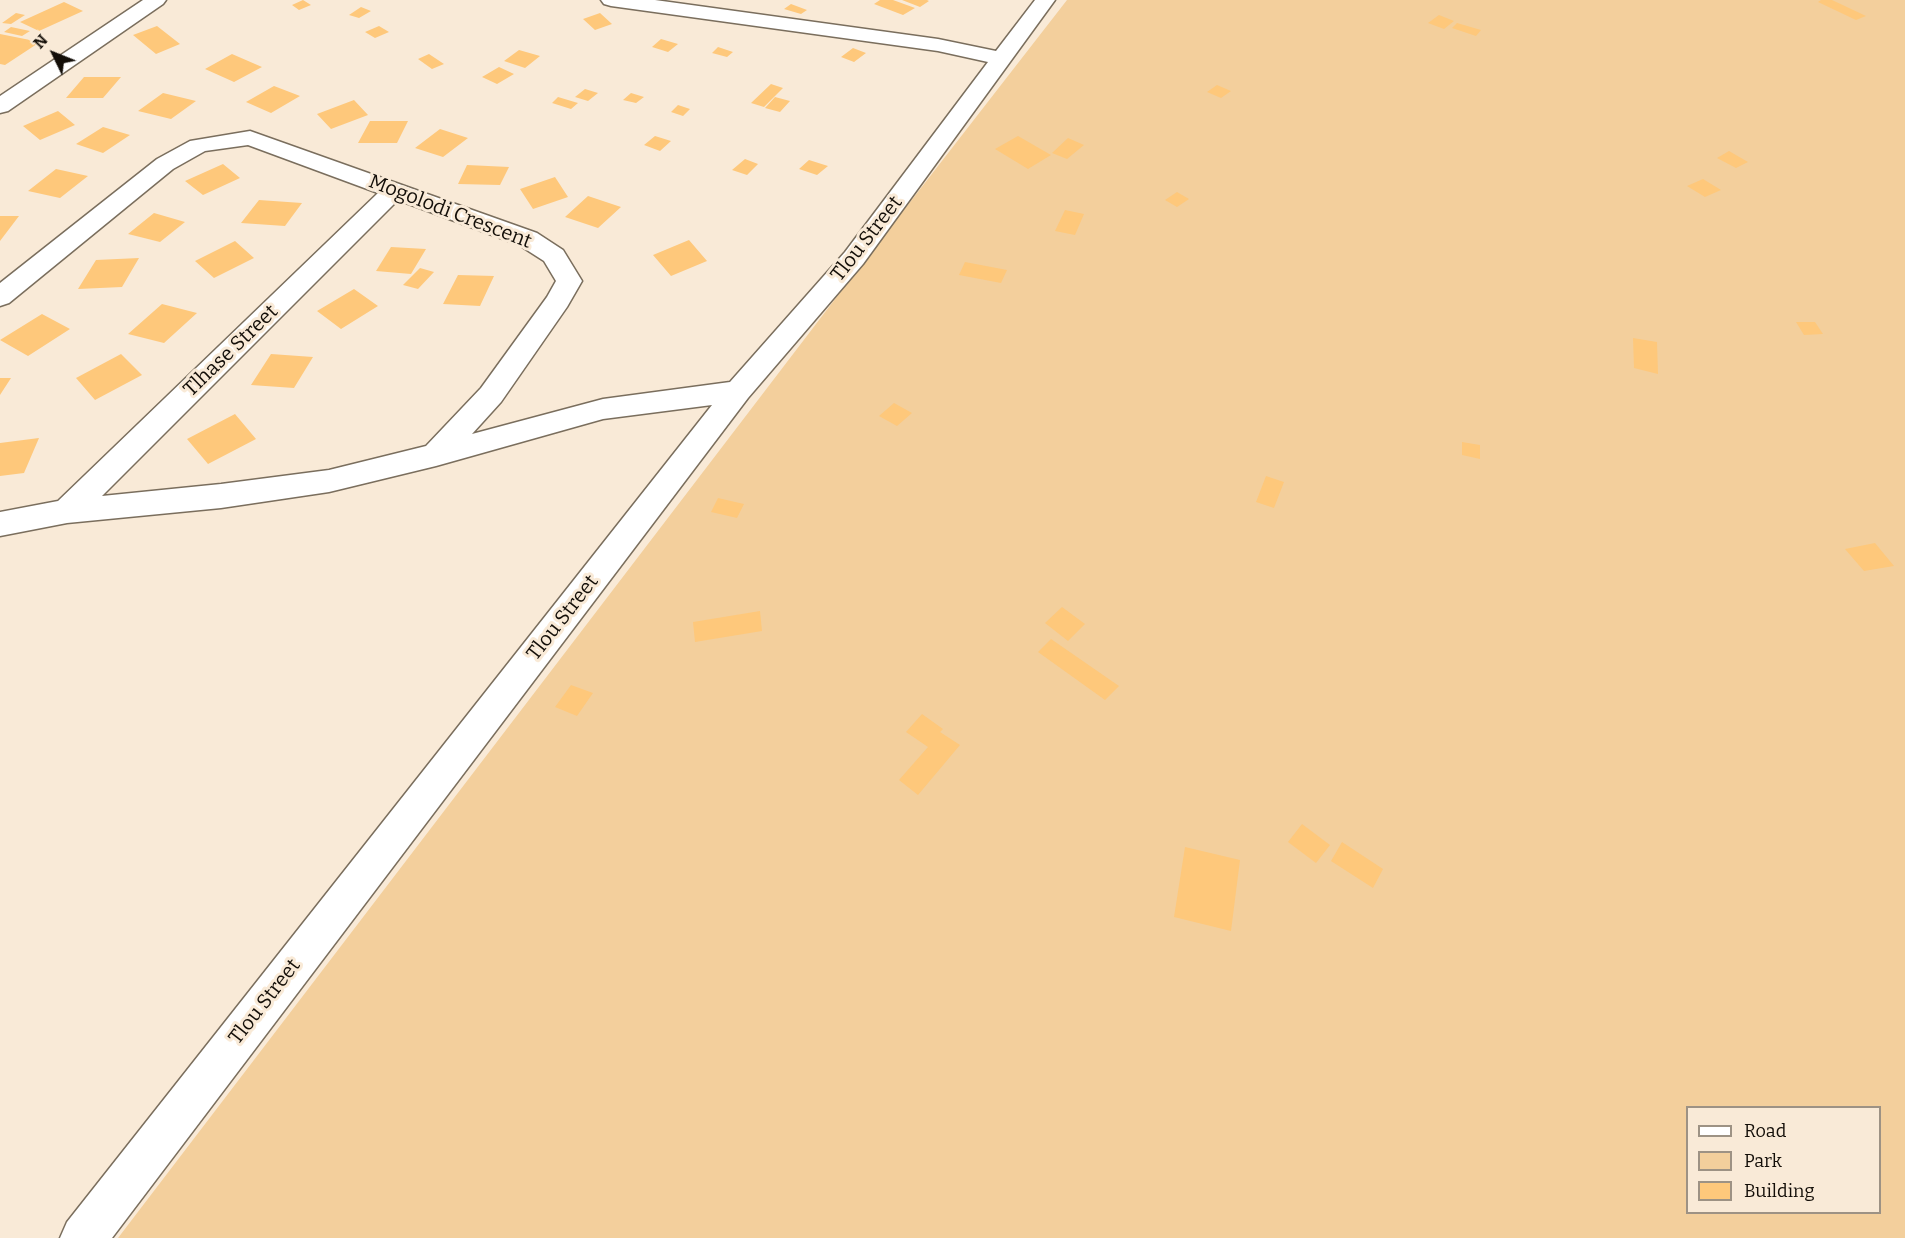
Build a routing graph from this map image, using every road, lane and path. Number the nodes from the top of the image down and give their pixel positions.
1 (156, 0) edge
2 (610, 0) edge
3 (1045, 0) edge
4 (1003, 58) junction
5 (0, 106) edge
6 (395, 190) junction
7 (0, 297) edge
8 (738, 391) junction
9 (436, 454) junction
10 (67, 511) junction
11 (0, 524) edge
12 (82, 1238) edge

1 - 5 street
2 - 4 street
3 - 4 street, Tlou Street
4 - 8 street, Tlou Street
6 - 7 street, Mogolodi Crescent
6 - 9 street, Mogolodi Crescent
6 - 10 street, Tlhase Street
8 - 9 street
8 - 12 street, Tlou Street
9 - 10 street
10 - 11 street

